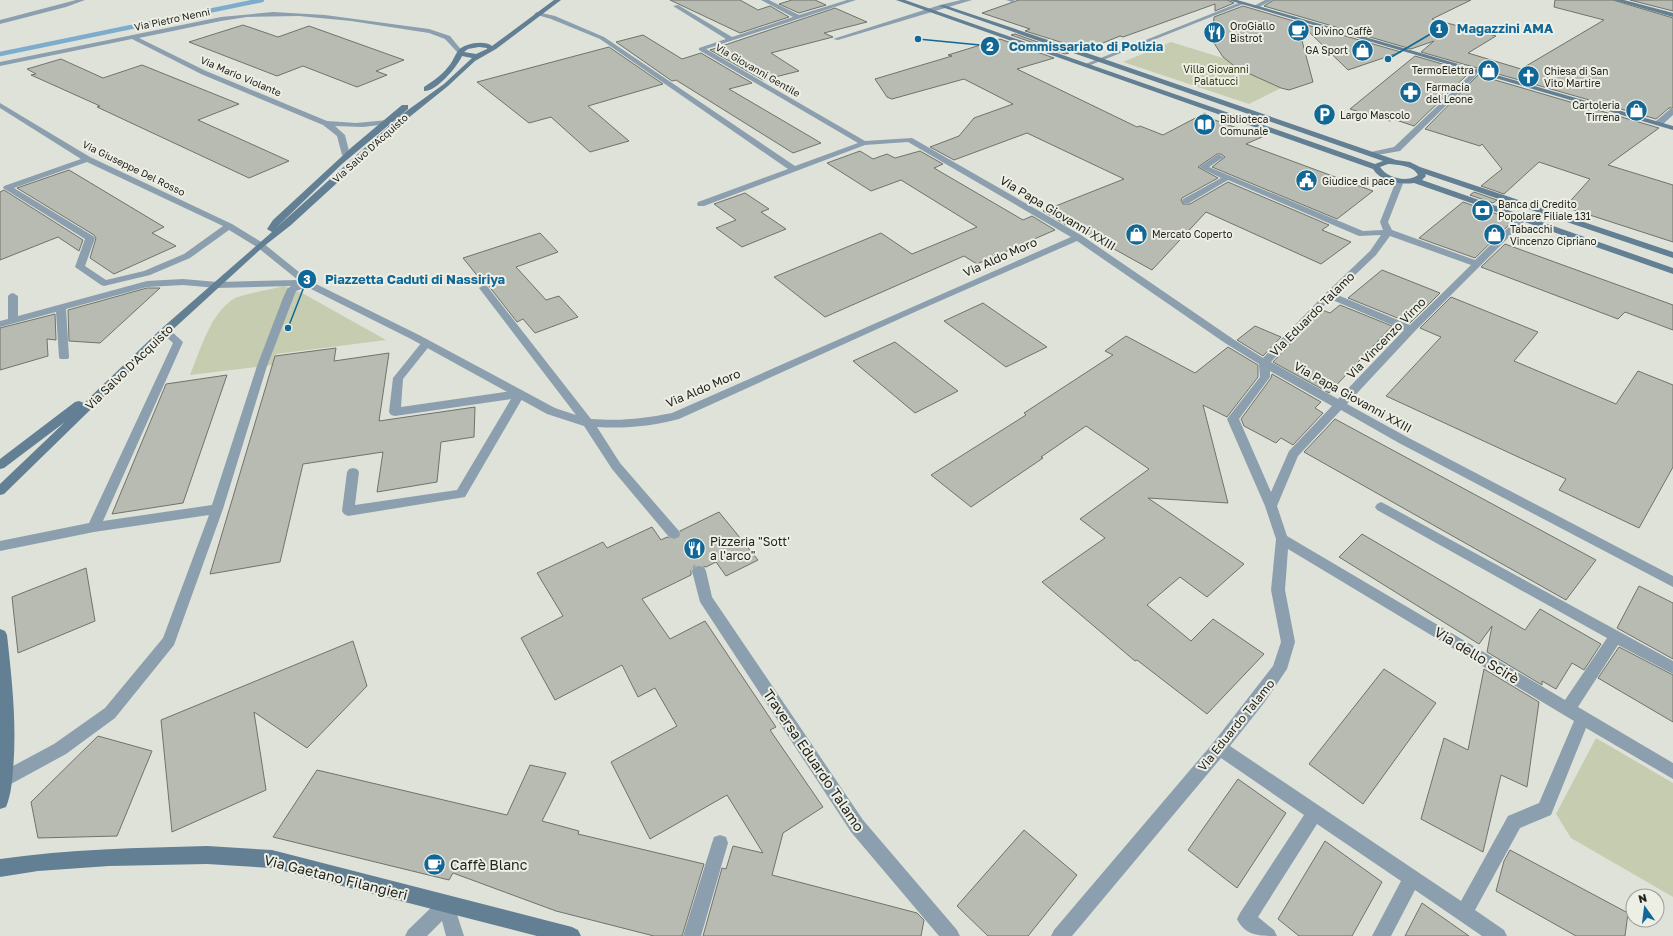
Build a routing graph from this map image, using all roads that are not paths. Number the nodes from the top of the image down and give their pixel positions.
1 (82, 0) edge
2 (558, 0) edge
3 (764, 0) edge
4 (853, 0) edge
5 (898, 0) edge
6 (969, 0) edge
7 (1009, 0) edge
8 (1012, 0) edge
9 (1231, 0) edge
10 (1270, 0) edge
11 (1616, 0) edge
12 (930, 2) dead end
13 (1243, 3) junction
14 (676, 6) dead end
15 (942, 6) junction
16 (1255, 7) junction
17 (929, 11) junction
18 (537, 14) junction
19 (1673, 14) edge
20 (797, 17) junction
21 (0, 22) edge
22 (165, 31) junction
23 (511, 34) junction
24 (133, 37) junction
25 (731, 39) junction
26 (836, 39) dead end
27 (110, 42) junction
28 (483, 45) junction
29 (148, 46) junction
30 (490, 50) junction
31 (460, 52) junction
32 (483, 55) junction
33 (1100, 59) junction
34 (0, 64) edge
35 (1086, 65) junction
36 (1475, 72) junction
37 (0, 105) edge
38 (1673, 111) edge
39 (385, 122) junction
40 (326, 123) junction
41 (1659, 124) junction
42 (1673, 128) edge
43 (1304, 130) junction
44 (1293, 138) junction
45 (864, 143) junction
46 (1397, 148) junction
47 (1374, 154) junction
48 (346, 155) junction
49 (1220, 157) dead end
50 (87, 159) junction
51 (1394, 162) junction
52 (1376, 167) junction
53 (1415, 168) junction
54 (794, 169) junction
55 (1228, 177) junction
56 (1400, 181) junction
57 (1416, 181) junction
58 (1186, 201) dead end
59 (701, 204) dead end
60 (1522, 218) junction
61 (229, 226) junction
62 (1388, 232) junction
63 (1078, 237) junction
64 (260, 245) junction
65 (1673, 255) edge
66 (1478, 264) junction
67 (1663, 268) junction
68 (1673, 271) edge
69 (307, 283) junction
70 (217, 285) junction
71 (484, 288) dead end
72 (1329, 295) junction
73 (13, 296) dead end
74 (61, 308) junction
75 (13, 321) junction
76 (0, 324) edge
77 (1411, 329) junction
78 (165, 331) junction
79 (426, 344) junction
80 (64, 357) dead end
81 (1264, 363) junction
82 (122, 373) junction
83 (519, 394) junction
84 (1340, 405) junction
85 (588, 423) junction
86 (0, 465) edge
87 (353, 472) dead end
88 (0, 491) edge
89 (1271, 506) junction
90 (1381, 507) dead end
91 (217, 510) junction
92 (94, 527) junction
93 (674, 534) tunnel mouth
94 (1282, 539) junction
95 (0, 546) edge
96 (699, 571) tunnel mouth
97 (1673, 582) edge
98 (0, 635) edge
99 (1616, 636) junction
100 (1673, 668) edge
101 (3, 699) edge
102 (1568, 709) junction
103 (1583, 718) junction
104 (1219, 748) junction
105 (1673, 772) edge
106 (6, 779) junction
107 (0, 802) edge
108 (1315, 812) junction
109 (720, 843) dead end
110 (0, 868) edge
111 (1412, 878) junction
112 (446, 905) junction
113 (1464, 913) junction
114 (414, 936) edge
115 (455, 936) edge
116 (572, 936) edge
117 (692, 936) edge
118 (951, 936) edge
119 (1060, 936) edge
120 (1268, 936) edge
121 (1381, 936) edge
122 (1498, 936) edge

1 - 21 street
2 - 18 street
3 - 20 street
4 - 20 street, Via Giovanni Gentile
5 - 17 street
6 - 15 street
7 - 8 street
9 - 13 street
10 - 16 street
11 - 19 street
12 - 15 street
13 - 16 street
13 - 33 street
14 - 25 street
15 - 17 street
15 - 33 street
16 - 36 street
17 - 26 street
17 - 35 street
18 - 23 street
18 - 54 street
20 - 25 street, Via Giovanni Gentile
22 - 24 street, Via Pietro Nenni
22 - 29 street
22 - 31 street, Via Pietro Nenni
23 - 28 street
23 - 30 street, Via Salvo D'Acquisto
24 - 27 street, Via Pietro Nenni
24 - 29 street, Via Mario Violante
25 - 45 street, Via Giovanni Gentile
27 - 29 street, Via Mario Violante
27 - 34 street, Via Pietro Nenni
28 - 30 street
28 - 31 street
29 - 40 street, Via Mario Violante
30 - 32 street, Via Salvo D'Acquisto
31 - 32 street
31 - 39 street, Via Salvo D'Acquisto
32 - 64 street, Via Salvo D'Acquisto
33 - 35 street
33 - 43 street
35 - 44 street
36 - 41 street
36 - 46 street
37 - 50 street, Via Giuseppe Del Rosso
38 - 41 street
39 - 40 street, Via Mario Violante
39 - 48 street, Via Salvo D'Acquisto
40 - 48 street, Via Mario Violante
41 - 42 street
43 - 44 street
43 - 47 street
44 - 52 street
45 - 54 street
45 - 63 street, Via Papa Giovanni XXIII
46 - 47 street
46 - 51 street
47 - 51 street
48 - 64 street, Via Salvo D'Acquisto
49 - 55 street
50 - 61 street, Via Giuseppe Del Rosso
50 - 61 street
51 - 52 street
51 - 53 street
52 - 56 street
53 - 57 street
53 - 65 street
54 - 59 street
55 - 58 street
55 - 62 street
56 - 57 street
56 - 62 street
57 - 60 street
60 - 66 street, Via Vincenzo Virno
60 - 67 street
61 - 64 street, Via Giuseppe Del Rosso
62 - 66 street
62 - 72 street, Via Eduardo Talamo
63 - 81 street, Via Papa Giovanni XXIII
63 - 85 street, Via Aldo Moro
64 - 69 street, Via Aldo Moro
64 - 70 street, Via Salvo D'Acquisto
65 - 67 street
66 - 77 street, Via Vincenzo Virno
67 - 68 street
69 - 70 street
69 - 79 street, Via Aldo Moro
69 - 91 street
70 - 74 street
70 - 78 street, Via Salvo D'Acquisto
71 - 85 street
72 - 77 street
72 - 81 street, Via Eduardo Talamo
73 - 75 street
74 - 75 street
74 - 80 street
75 - 76 street
77 - 84 street, Via Vincenzo Virno
78 - 82 street, Via Salvo D'Acquisto
78 - 92 street
79 - 83 street, Via Aldo Moro
79 - 83 street
81 - 84 street, Via Papa Giovanni XXIII
81 - 89 street, Via Eduardo Talamo
82 - 86 street
82 - 88 street, Via Salvo D'Acquisto
83 - 85 street, Via Aldo Moro
83 - 87 street
84 - 89 street, Via Vincenzo Virno
84 - 97 street, Via Papa Giovanni XXIII
85 - 93 street
89 - 94 street, Via Eduardo Talamo
90 - 99 street
91 - 92 street
91 - 106 street
92 - 95 street
94 - 102 street, Via dello Scirè
94 - 104 street, Via Eduardo Talamo
96 - 118 street, Traversa Eduardo Talamo
98 - 101 street
99 - 100 street
99 - 102 street
101 - 106 street
102 - 103 street, Via dello Scirè
103 - 105 street, Via dello Scirè
103 - 113 street
104 - 108 street
104 - 119 street, Via Eduardo Talamo
106 - 107 street
108 - 111 street
108 - 120 street
109 - 117 street
110 - 112 street, Via Gaetano Filangieri
111 - 113 street
111 - 121 street
112 - 114 street
112 - 115 street
112 - 116 street, Via Gaetano Filangieri
113 - 122 street

